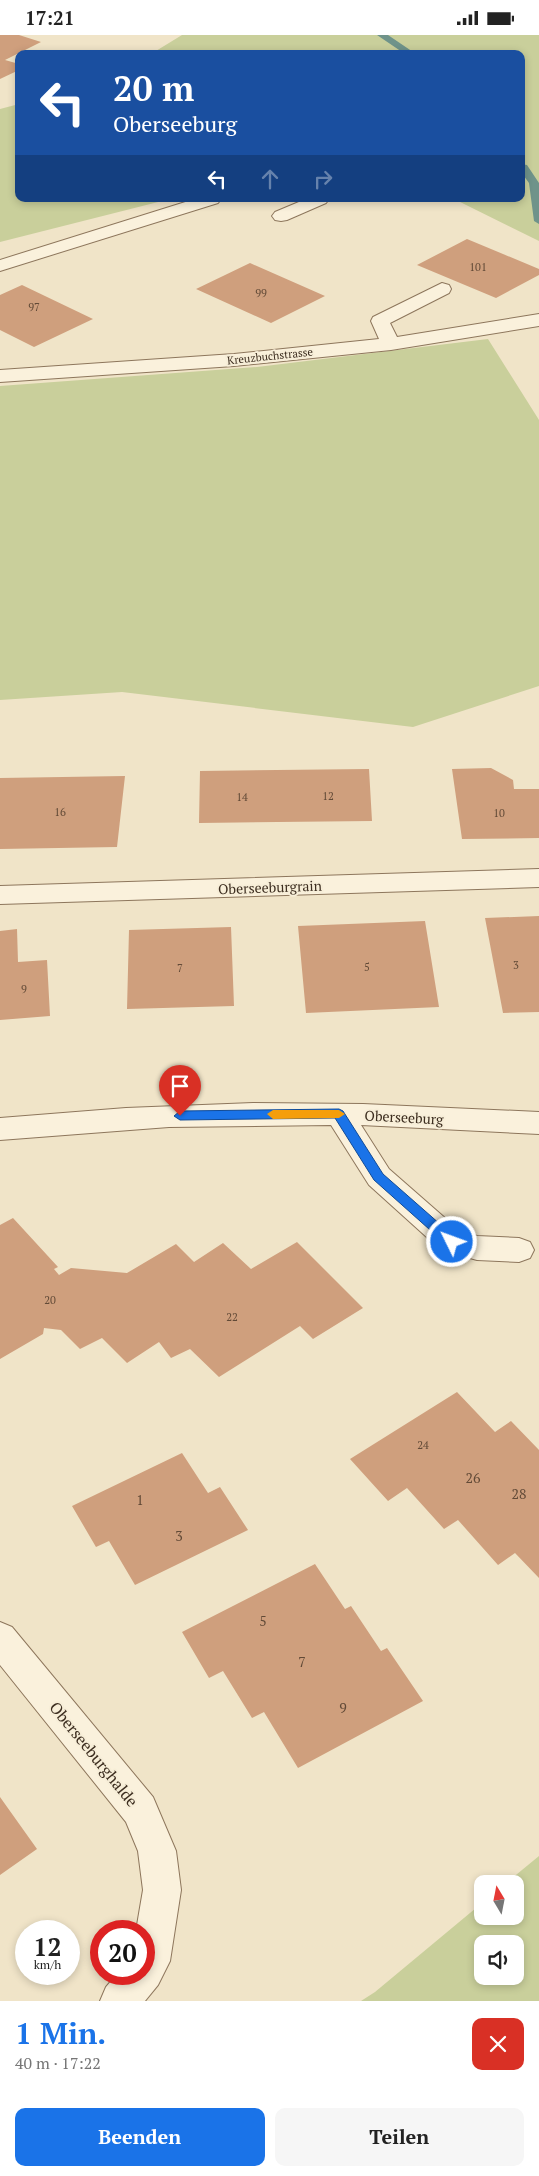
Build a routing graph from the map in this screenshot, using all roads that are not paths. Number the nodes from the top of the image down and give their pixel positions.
1 (203, 202) edge
2 (313, 202) edge
3 (280, 216) dead end
4 (0, 266) edge
5 (442, 289) dead end
6 (539, 320) edge
7 (391, 344) junction
8 (0, 376) edge
9 (539, 878) edge
10 (0, 895) edge
11 (339, 1114) junction
12 (539, 1123) edge
13 (0, 1129) edge
14 (519, 1250) dead end
15 (0, 1638) edge
16 (155, 1931) edge
17 (133, 1985) edge
18 (120, 2001) edge

1 - 4 street
2 - 3 street
5 - 7 street
6 - 7 street, Kreuzbuchstrasse
7 - 8 street, Kreuzbuchstrasse
9 - 10 street, Oberseeburgrain
11 - 12 street, Oberseeburg
11 - 13 street, Oberseeburg
11 - 14 street
15 - 16 street, Oberseeburghalde
17 - 18 street, Oberseeburghalde

